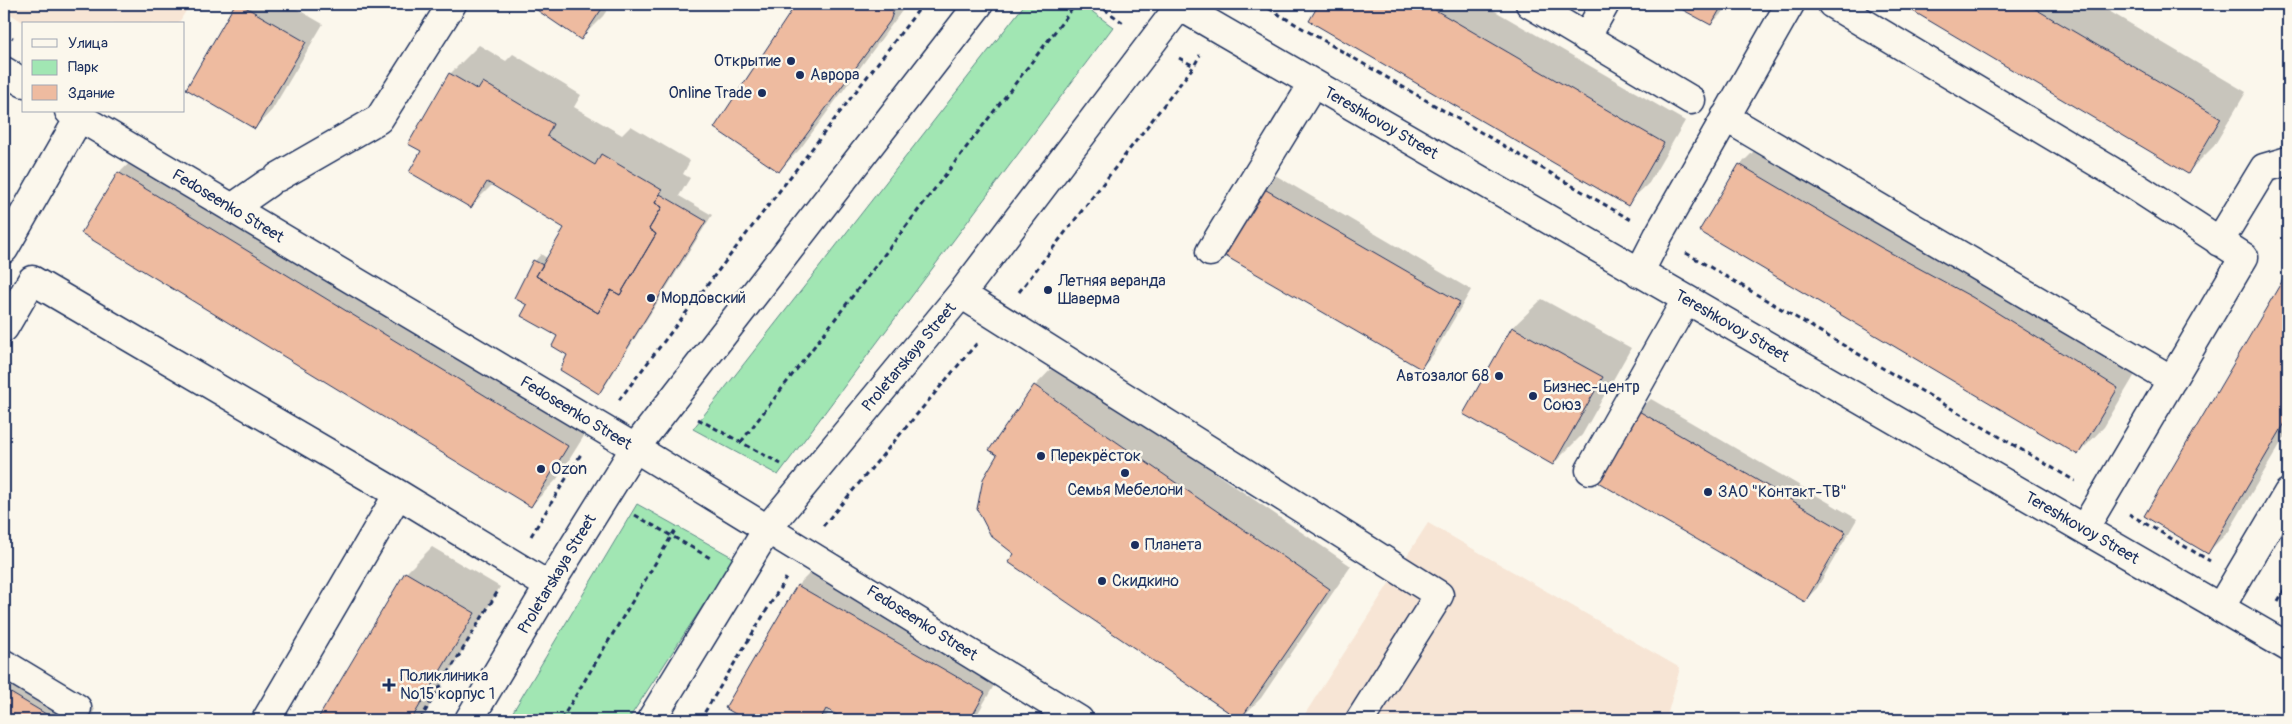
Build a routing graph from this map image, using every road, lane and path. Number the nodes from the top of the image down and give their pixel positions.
1 (452, 4) edge
2 (923, 4) edge
3 (979, 4) edge
4 (1076, 4) edge
5 (1261, 4) edge
6 (1530, 4) edge
7 (1605, 4) edge
8 (1790, 4) edge
9 (1832, 4) edge
10 (1178, 5) edge
11 (1215, 27) junction
12 (1586, 38) junction
13 (4, 71) edge
14 (22, 82) edge
15 (1313, 84) junction
16 (1690, 100) dead end
17 (74, 114) edge
18 (1725, 117) junction
19 (2288, 161) edge
20 (232, 208) junction
21 (1658, 236) junction
22 (2219, 242) junction
23 (4, 249) edge
24 (1210, 252) dead end
25 (4, 263) edge
26 (1639, 272) junction
27 (32, 280) junction
28 (961, 294) junction
29 (1686, 300) junction
30 (998, 318) junction
31 (4, 328) edge
32 (2172, 380) junction
33 (695, 417) dead end
34 (598, 426) junction
35 (741, 442) junction
36 (635, 448) junction
37 (784, 465) dead end
38 (1590, 470) dead end
39 (2288, 493) edge
40 (398, 494) junction
41 (2103, 498) junction
42 (635, 515) dead end
43 (677, 527) dead end
44 (768, 528) junction
45 (2084, 529) junction
46 (671, 536) junction
47 (804, 550) junction
48 (713, 560) dead end
49 (514, 564) junction
50 (2238, 578) junction
51 (2288, 582) edge
52 (549, 586) junction
53 (2278, 601) junction
54 (2283, 604) dead end
55 (2220, 608) junction
56 (2288, 648) edge
57 (4, 664) edge
58 (77, 708) dead end
59 (266, 720) edge
60 (420, 720) edge
61 (469, 720) edge
62 (561, 720) edge
63 (651, 720) edge
64 (700, 720) edge
65 (1079, 720) edge
66 (1360, 720) edge

1 - 20 street
2 - 34 path
3 - 36 street, Proletarskaya Street
4 - 35 path
5 - 21 path
6 - 12 street
7 - 12 street
8 - 18 street
9 - 22 street
10 - 11 street, Tereshkovoy Street
10 - 28 street, Proletarskaya Street
11 - 15 street, Tereshkovoy Street
11 - 30 path
12 - 16 street
13 - 14 street
15 - 24 street
15 - 26 street, Tereshkovoy Street
17 - 20 street, Fedoseenko Street
17 - 23 street
18 - 21 street
18 - 32 street
19 - 22 street
20 - 34 street, Fedoseenko Street
21 - 26 street
21 - 41 path
22 - 32 street
25 - 27 street
26 - 29 street, Tereshkovoy Street
27 - 31 street
27 - 40 street
28 - 30 street
28 - 44 street, Proletarskaya Street
29 - 38 street
29 - 45 street, Tereshkovoy Street
30 - 47 path
30 - 66 street
32 - 41 street
33 - 35 path
34 - 36 street, Fedoseenko Street
34 - 49 path
35 - 37 path
36 - 44 street, Fedoseenko Street
36 - 52 street, Proletarskaya Street
39 - 50 street
40 - 49 street
40 - 59 street
41 - 45 street
41 - 50 path
42 - 46 path
43 - 46 path
44 - 47 street, Fedoseenko Street
44 - 63 street, Proletarskaya Street
45 - 55 street, Tereshkovoy Street
46 - 48 path
46 - 62 path
47 - 64 path
47 - 65 street, Fedoseenko Street
49 - 52 street
49 - 60 path
50 - 53 path
50 - 55 street
51 - 53 path
52 - 61 street, Proletarskaya Street
53 - 54 path
55 - 56 street, Tereshkovoy Street
57 - 58 street

